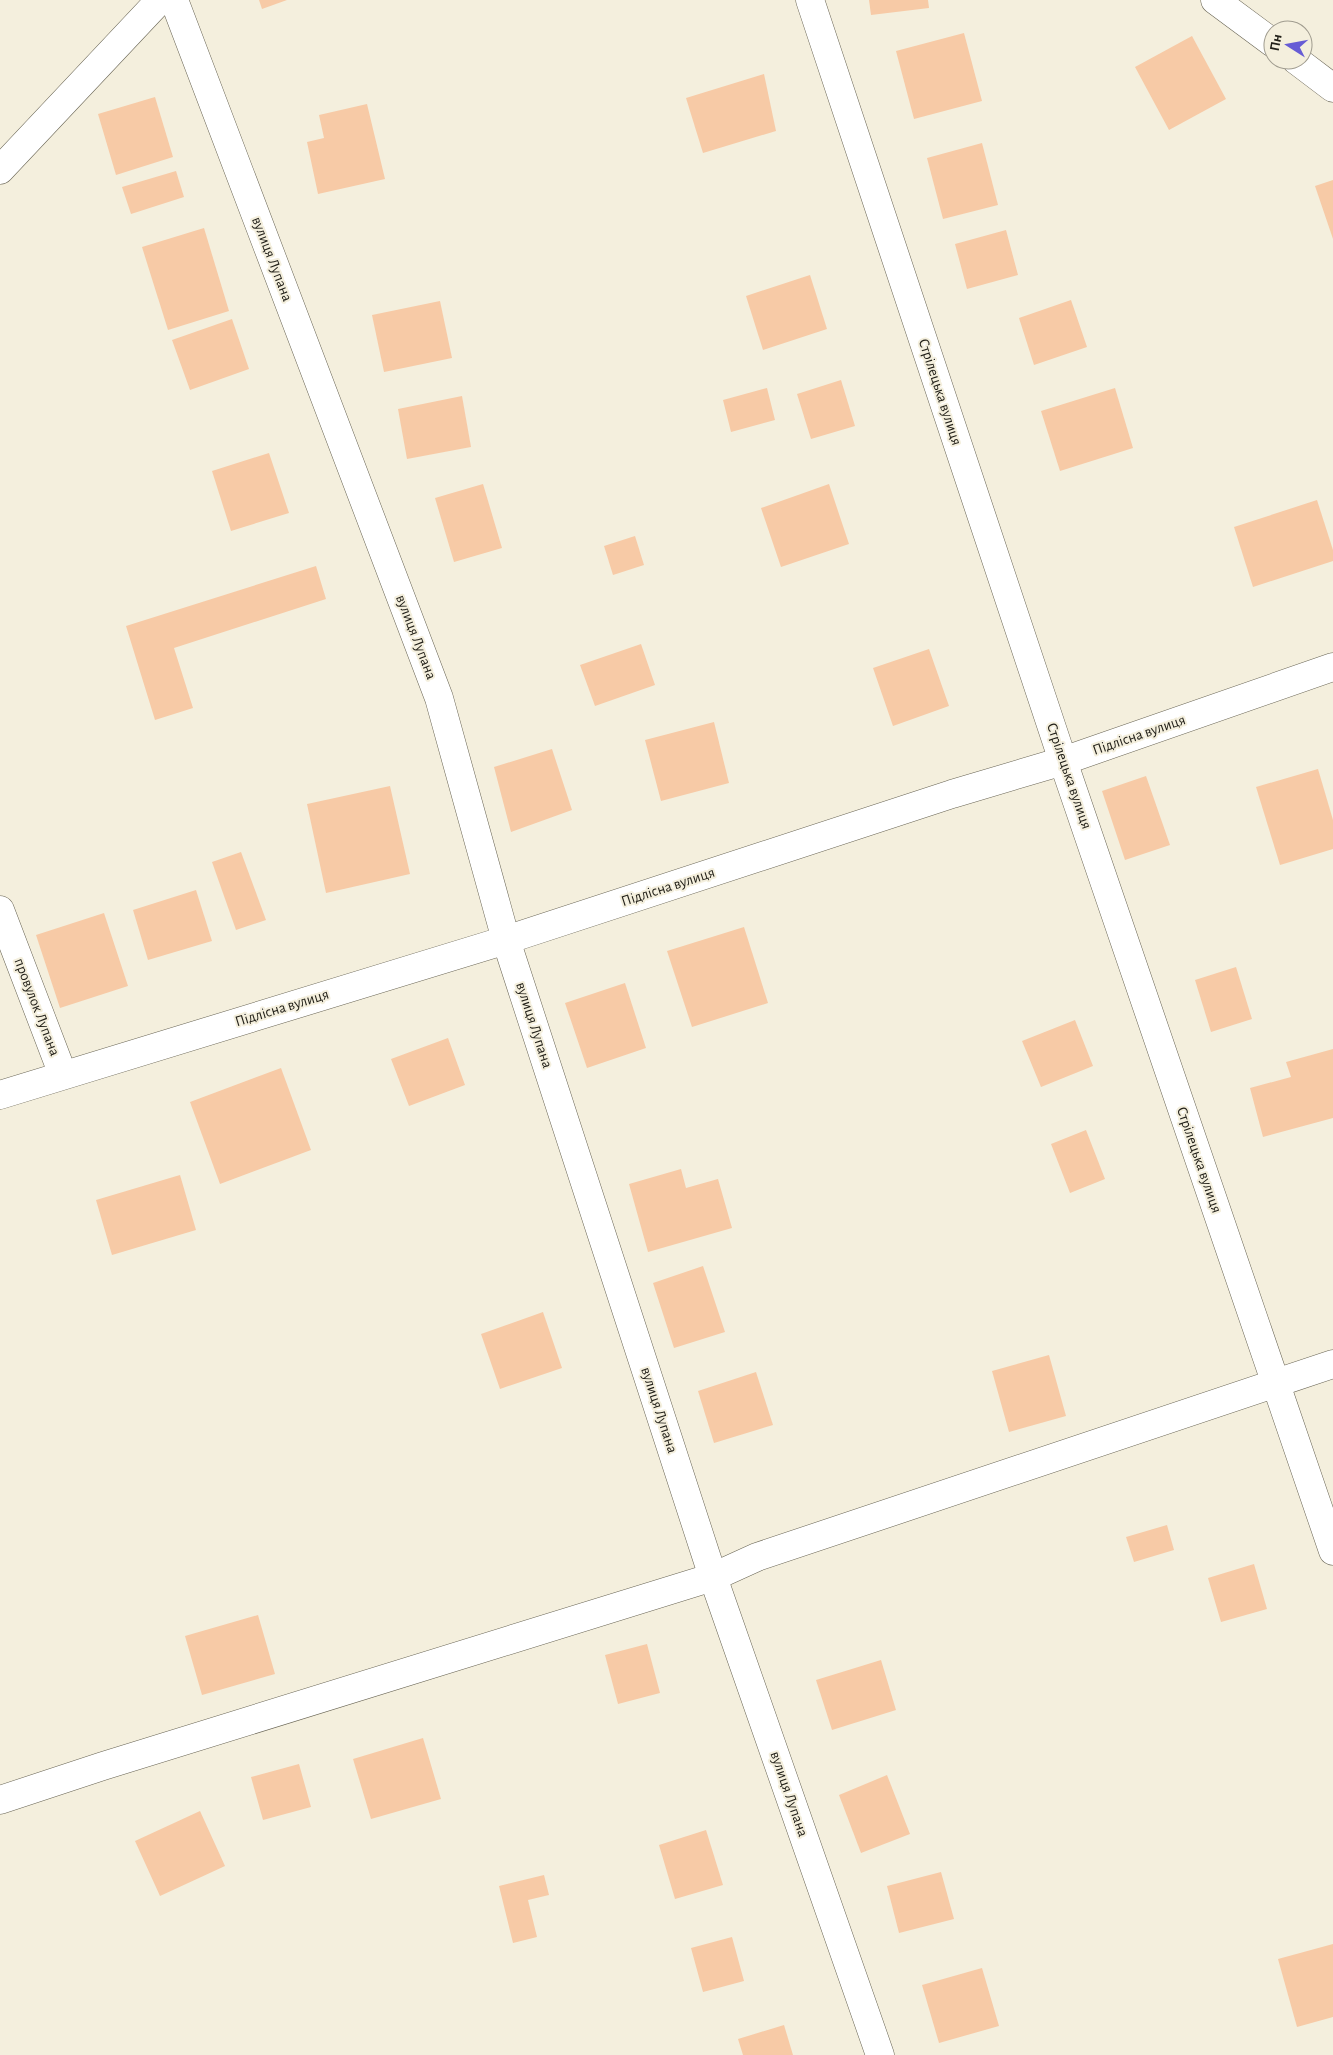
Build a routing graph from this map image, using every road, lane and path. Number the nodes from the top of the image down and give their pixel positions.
1 (160, 0) edge
2 (174, 0) edge
3 (810, 0) edge
4 (1215, 0) edge
5 (1263, 36) edge
6 (1309, 70) edge
7 (1333, 88) edge
8 (0, 170) edge
9 (1333, 667) edge
10 (1063, 761) junction
11 (0, 910) edge
12 (506, 940) junction
13 (63, 1075) junction
14 (0, 1095) edge
15 (1333, 1364) edge
16 (1275, 1382) junction
17 (1333, 1551) edge
18 (713, 1577) junction
19 (0, 1800) edge
20 (880, 2055) edge

1 - 8 street
2 - 12 street, вулиця Лупана
3 - 10 street, Стрілецька вулиця
4 - 5 street
6 - 7 street
9 - 10 street, Підлісна вулиця
10 - 12 street, Підлісна вулиця
10 - 16 street, Стрілецька вулиця
11 - 13 street, провулок Лупана
12 - 13 street, Підлісна вулиця
12 - 18 street, вулиця Лупана
13 - 14 street, Підлісна вулиця
15 - 16 street
16 - 17 street, Стрілецька вулиця
16 - 18 street
18 - 19 street
18 - 20 street, вулиця Лупана

